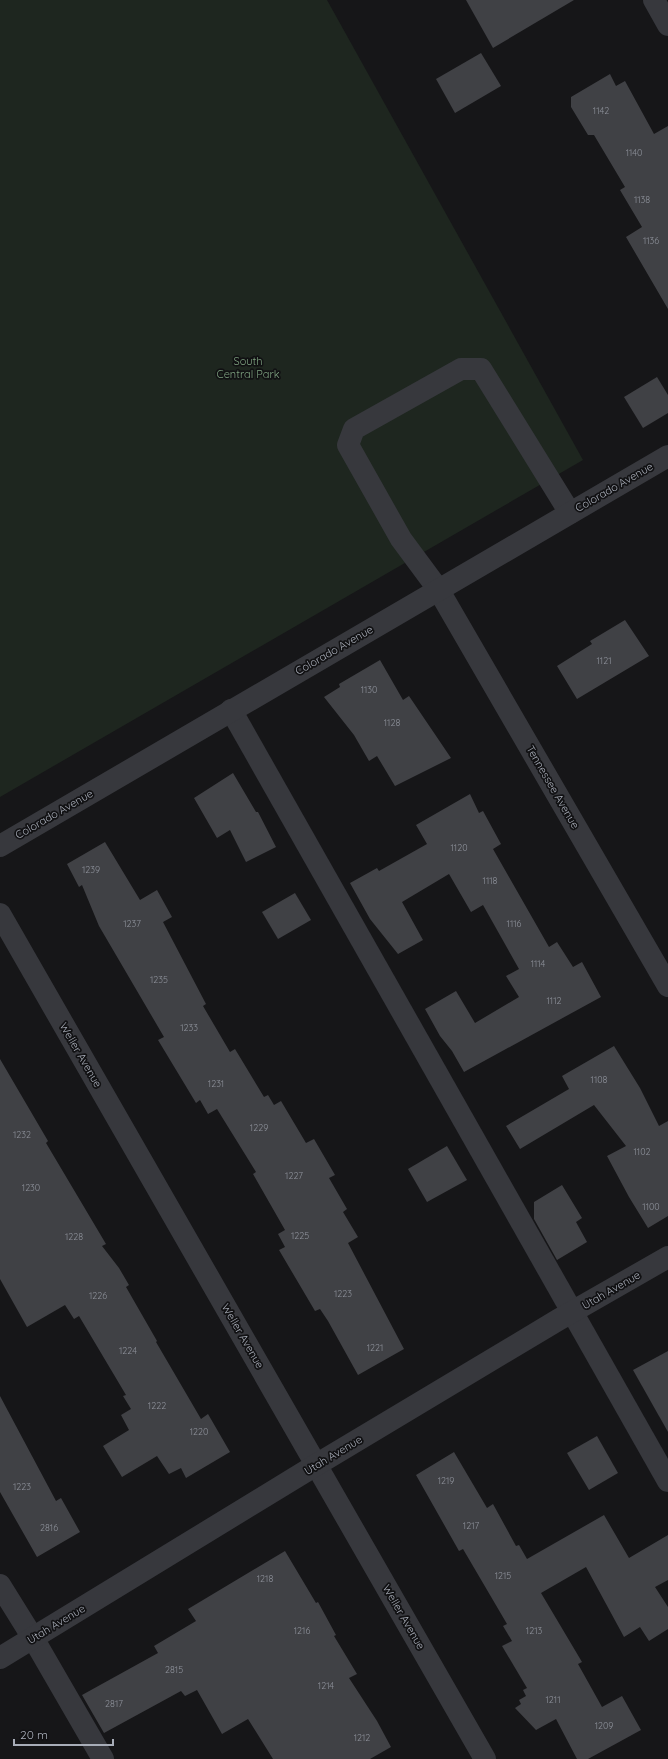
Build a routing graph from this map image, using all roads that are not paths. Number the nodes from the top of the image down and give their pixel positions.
1 (654, 0) edge
2 (668, 25) edge
3 (668, 456) edge
4 (668, 462) edge
5 (570, 513) junction
6 (438, 589) junction
7 (231, 710) junction
8 (0, 846) edge
9 (0, 914) edge
10 (668, 986) edge
11 (668, 1257) edge
12 (572, 1312) junction
13 (316, 1465) junction
14 (668, 1481) edge
15 (0, 1585) edge
16 (33, 1638) junction
17 (0, 1658) edge
18 (103, 1759) edge
19 (486, 1759) edge

1 - 2 street
3 - 4 street
3 - 5 street, Colorado Avenue
5 - 6 street, Colorado Avenue
5 - 6 street, Tennessee Avenue
6 - 7 street, Colorado Avenue
6 - 10 street, Tennessee Avenue
7 - 8 street, Colorado Avenue
7 - 12 street
9 - 13 street, Weller Avenue
11 - 12 street, Utah Avenue
12 - 13 street, Utah Avenue
12 - 14 street
13 - 16 street, Utah Avenue
13 - 19 street, Weller Avenue
15 - 16 street
16 - 17 street, Utah Avenue
16 - 18 street

